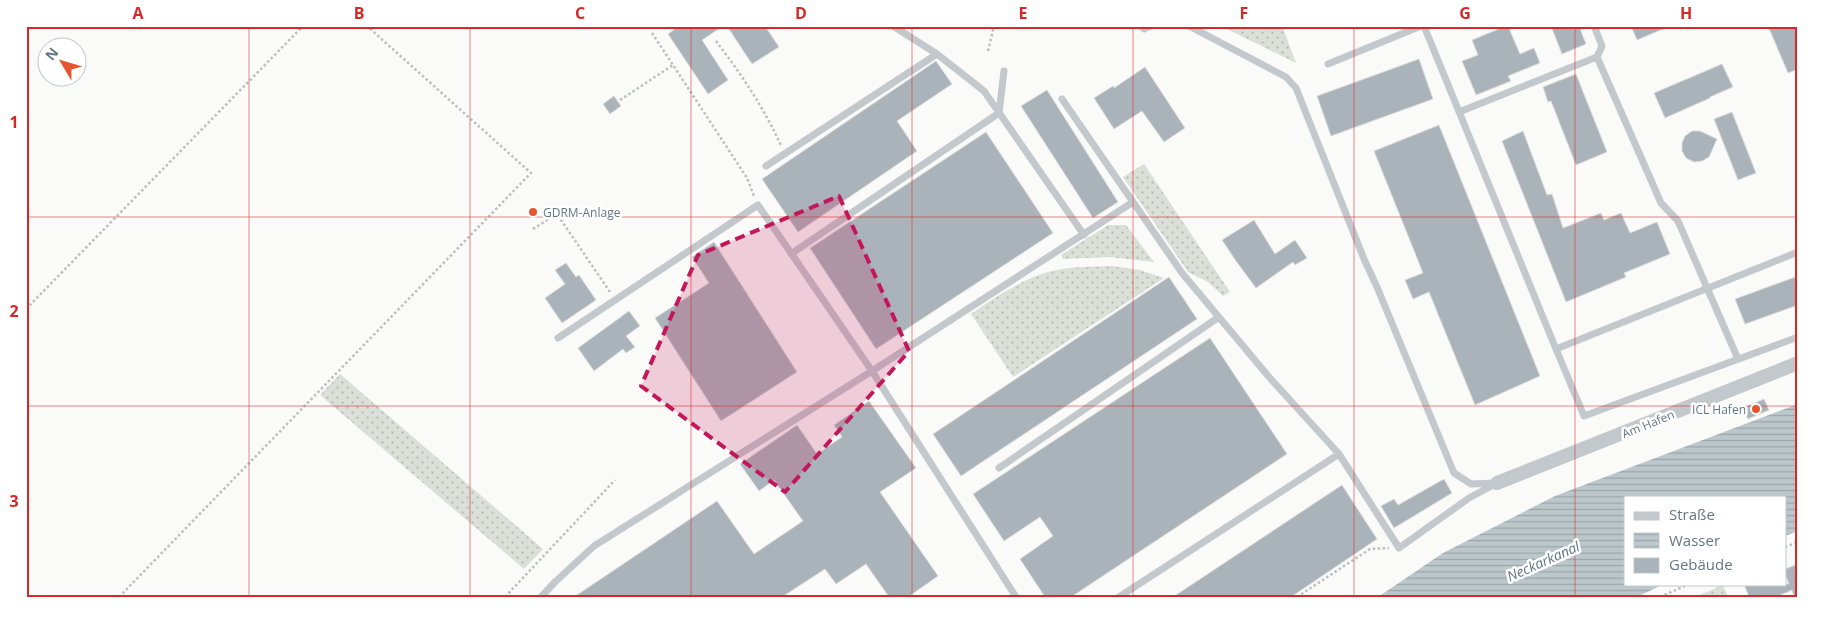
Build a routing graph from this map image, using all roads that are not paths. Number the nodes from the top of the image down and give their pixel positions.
1 (893, 26) edge
2 (1141, 26) edge
3 (1150, 26) edge
4 (1189, 26) edge
5 (1423, 26) edge
6 (1594, 26) edge
7 (937, 54) junction
8 (1597, 57) junction
9 (1328, 64) dead end
10 (1004, 71) dead end
11 (1062, 99) dead end
12 (1459, 112) junction
13 (999, 113) junction
14 (766, 166) dead end
15 (1133, 202) junction
16 (1084, 235) junction
17 (1798, 252) edge
18 (791, 254) junction
19 (1707, 288) junction
20 (1219, 317) junction
21 (1798, 337) edge
22 (558, 338) dead end
23 (1556, 350) junction
24 (1738, 359) junction
25 (1798, 363) edge
26 (872, 371) junction
27 (1339, 454) junction
28 (999, 468) dead end
29 (1497, 483) junction
30 (541, 597) edge
31 (1016, 597) edge
32 (1118, 597) edge

1 - 7 lane
2 - 3 lane
4 - 29 lane, Am Hafen
5 - 9 lane
5 - 12 lane
6 - 8 lane
7 - 13 lane
7 - 14 lane
8 - 12 lane
8 - 19 lane
10 - 13 lane
11 - 15 lane
12 - 23 lane
13 - 16 lane
13 - 18 lane
15 - 16 lane
15 - 20 lane
16 - 26 lane
17 - 19 lane
18 - 22 lane
18 - 26 lane
19 - 23 lane
19 - 24 lane
20 - 27 lane
20 - 28 lane
21 - 24 lane
23 - 24 lane
25 - 29 street, Am Hafen
26 - 30 lane
26 - 31 lane
27 - 29 lane, Am Hafen
27 - 32 lane

